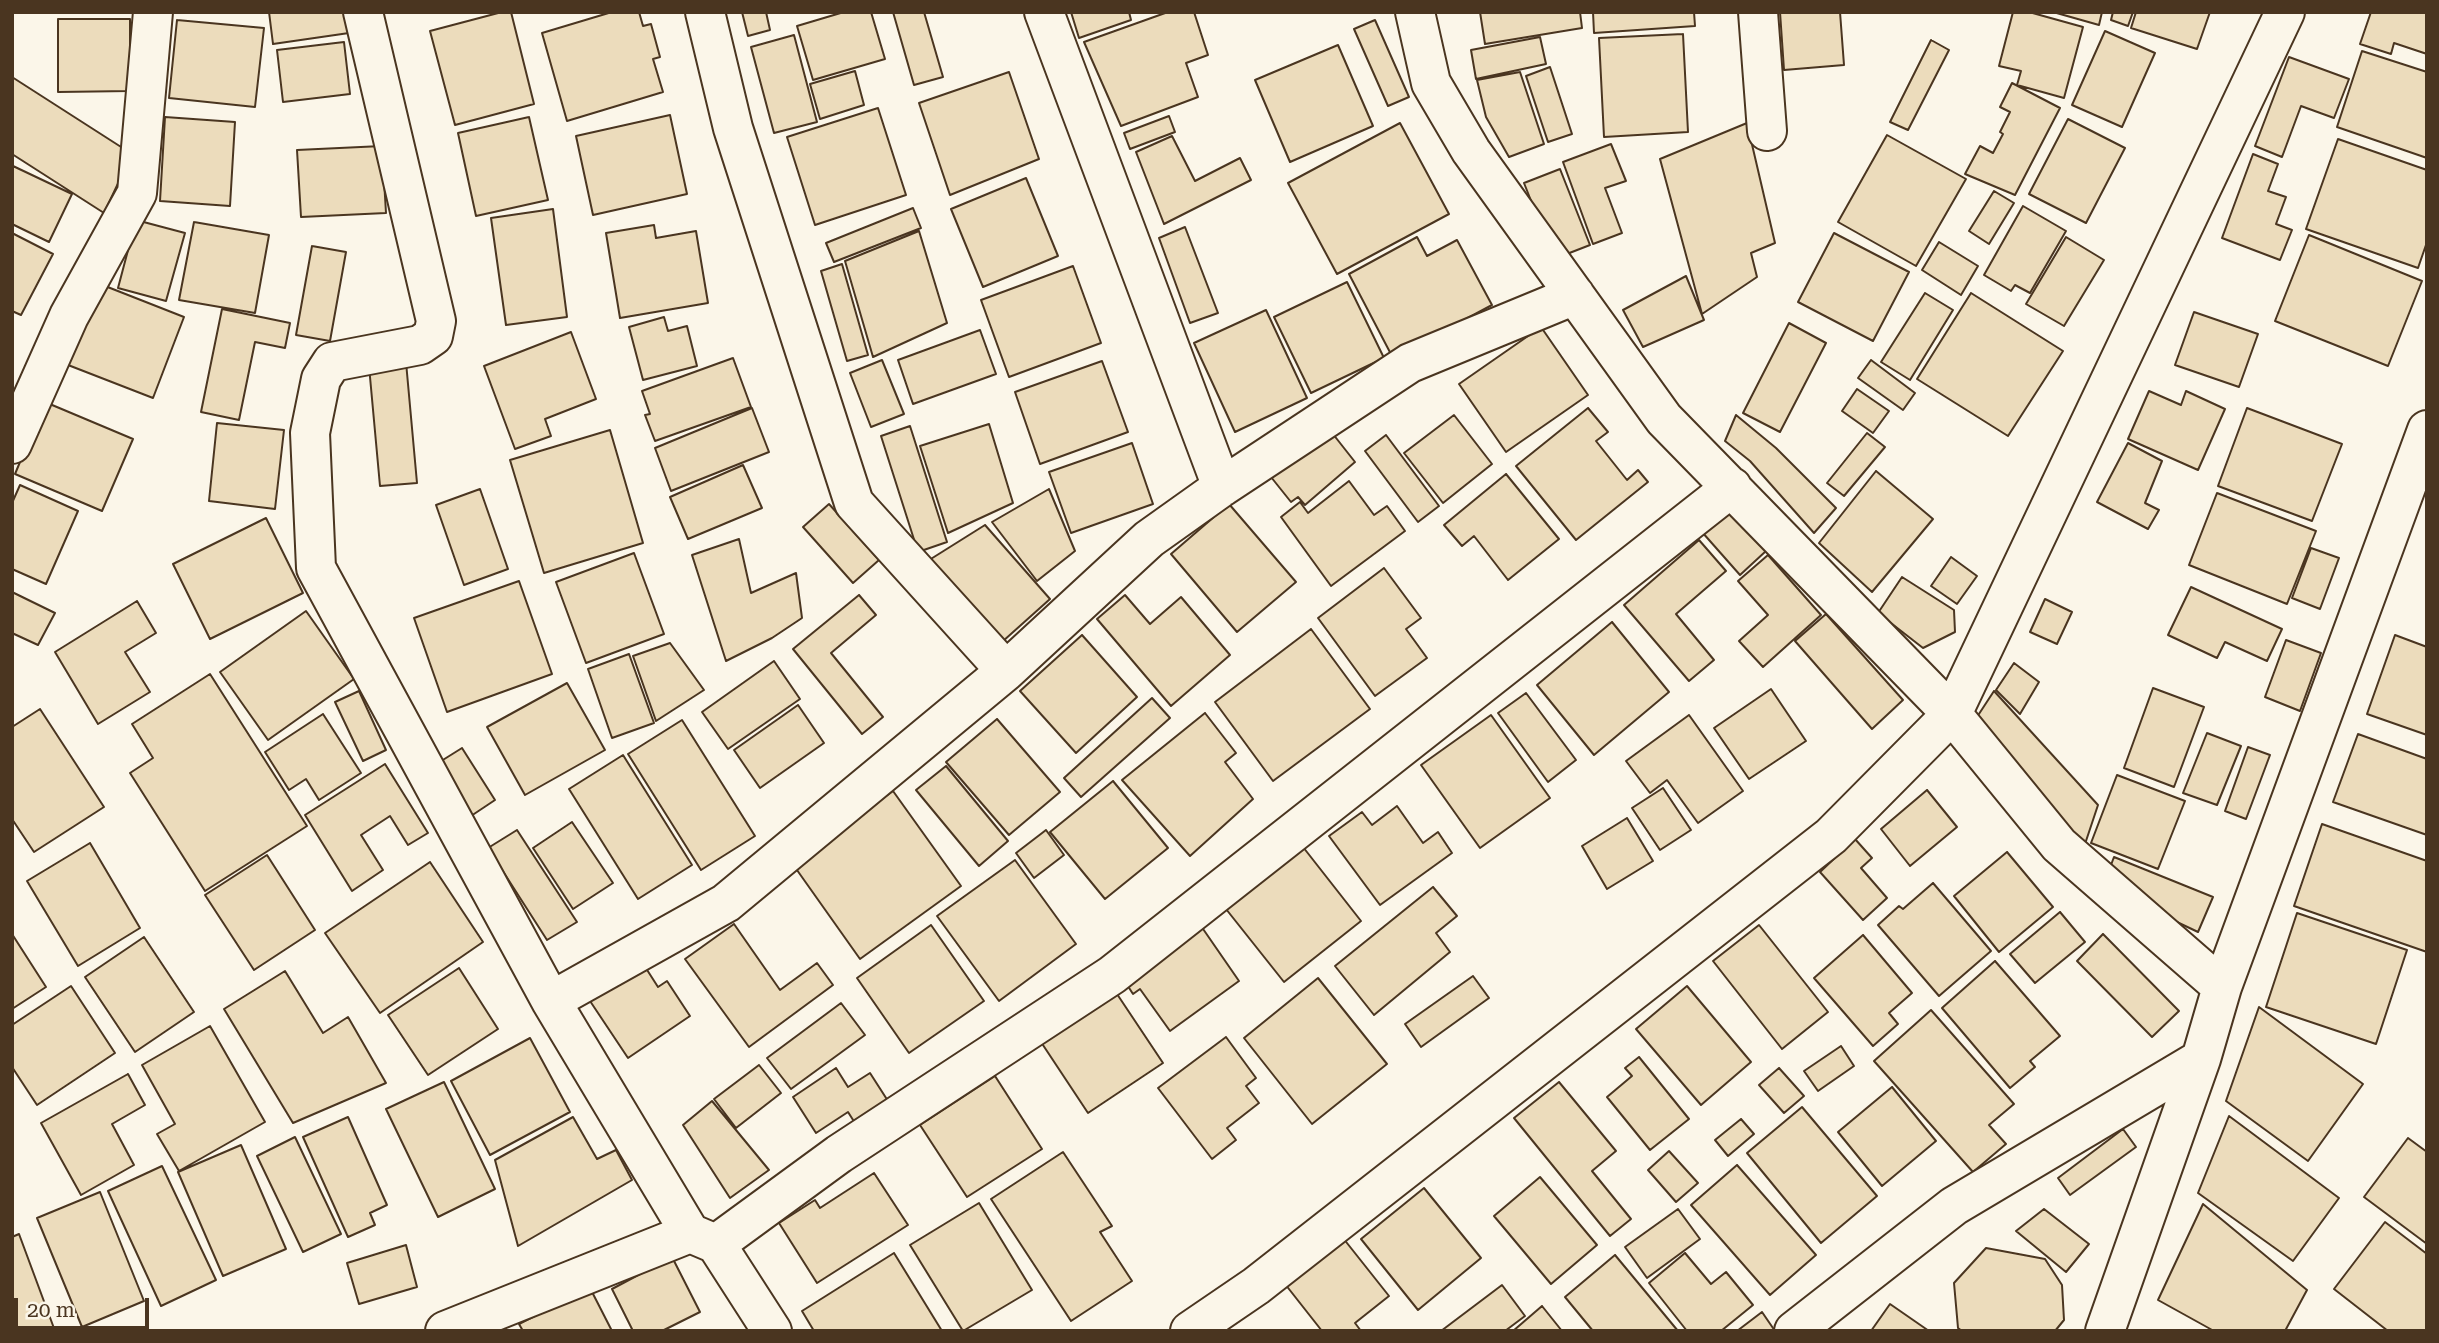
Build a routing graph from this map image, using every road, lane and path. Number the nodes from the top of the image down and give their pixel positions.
1 (153, 12) edge
2 (363, 12) edge
3 (705, 12) edge
4 (1044, 12) edge
5 (1415, 12) edge
6 (1758, 12) edge
7 (2285, 12) edge
8 (1767, 131) dead end
9 (1575, 295) junction
10 (2427, 430) edge
11 (12, 444) edge
12 (1222, 487) junction
13 (1732, 487) junction
14 (1006, 671) junction
15 (1952, 714) junction
16 (2221, 987) junction
17 (551, 1001) junction
18 (2201, 1059) junction
19 (703, 1238) junction
20 (445, 1331) edge
21 (772, 1331) edge
22 (1190, 1331) edge
23 (1794, 1331) edge
24 (2105, 1331) edge

1 - 11 street
2 - 17 street
3 - 14 street
4 - 12 street
5 - 9 street
6 - 8 street
7 - 15 street
9 - 12 street
9 - 13 street
10 - 16 street
12 - 14 street
13 - 15 street
13 - 19 street
14 - 17 street
15 - 16 street
15 - 22 street
16 - 18 street
17 - 19 street
18 - 23 street
18 - 24 street
19 - 20 street
19 - 21 street

